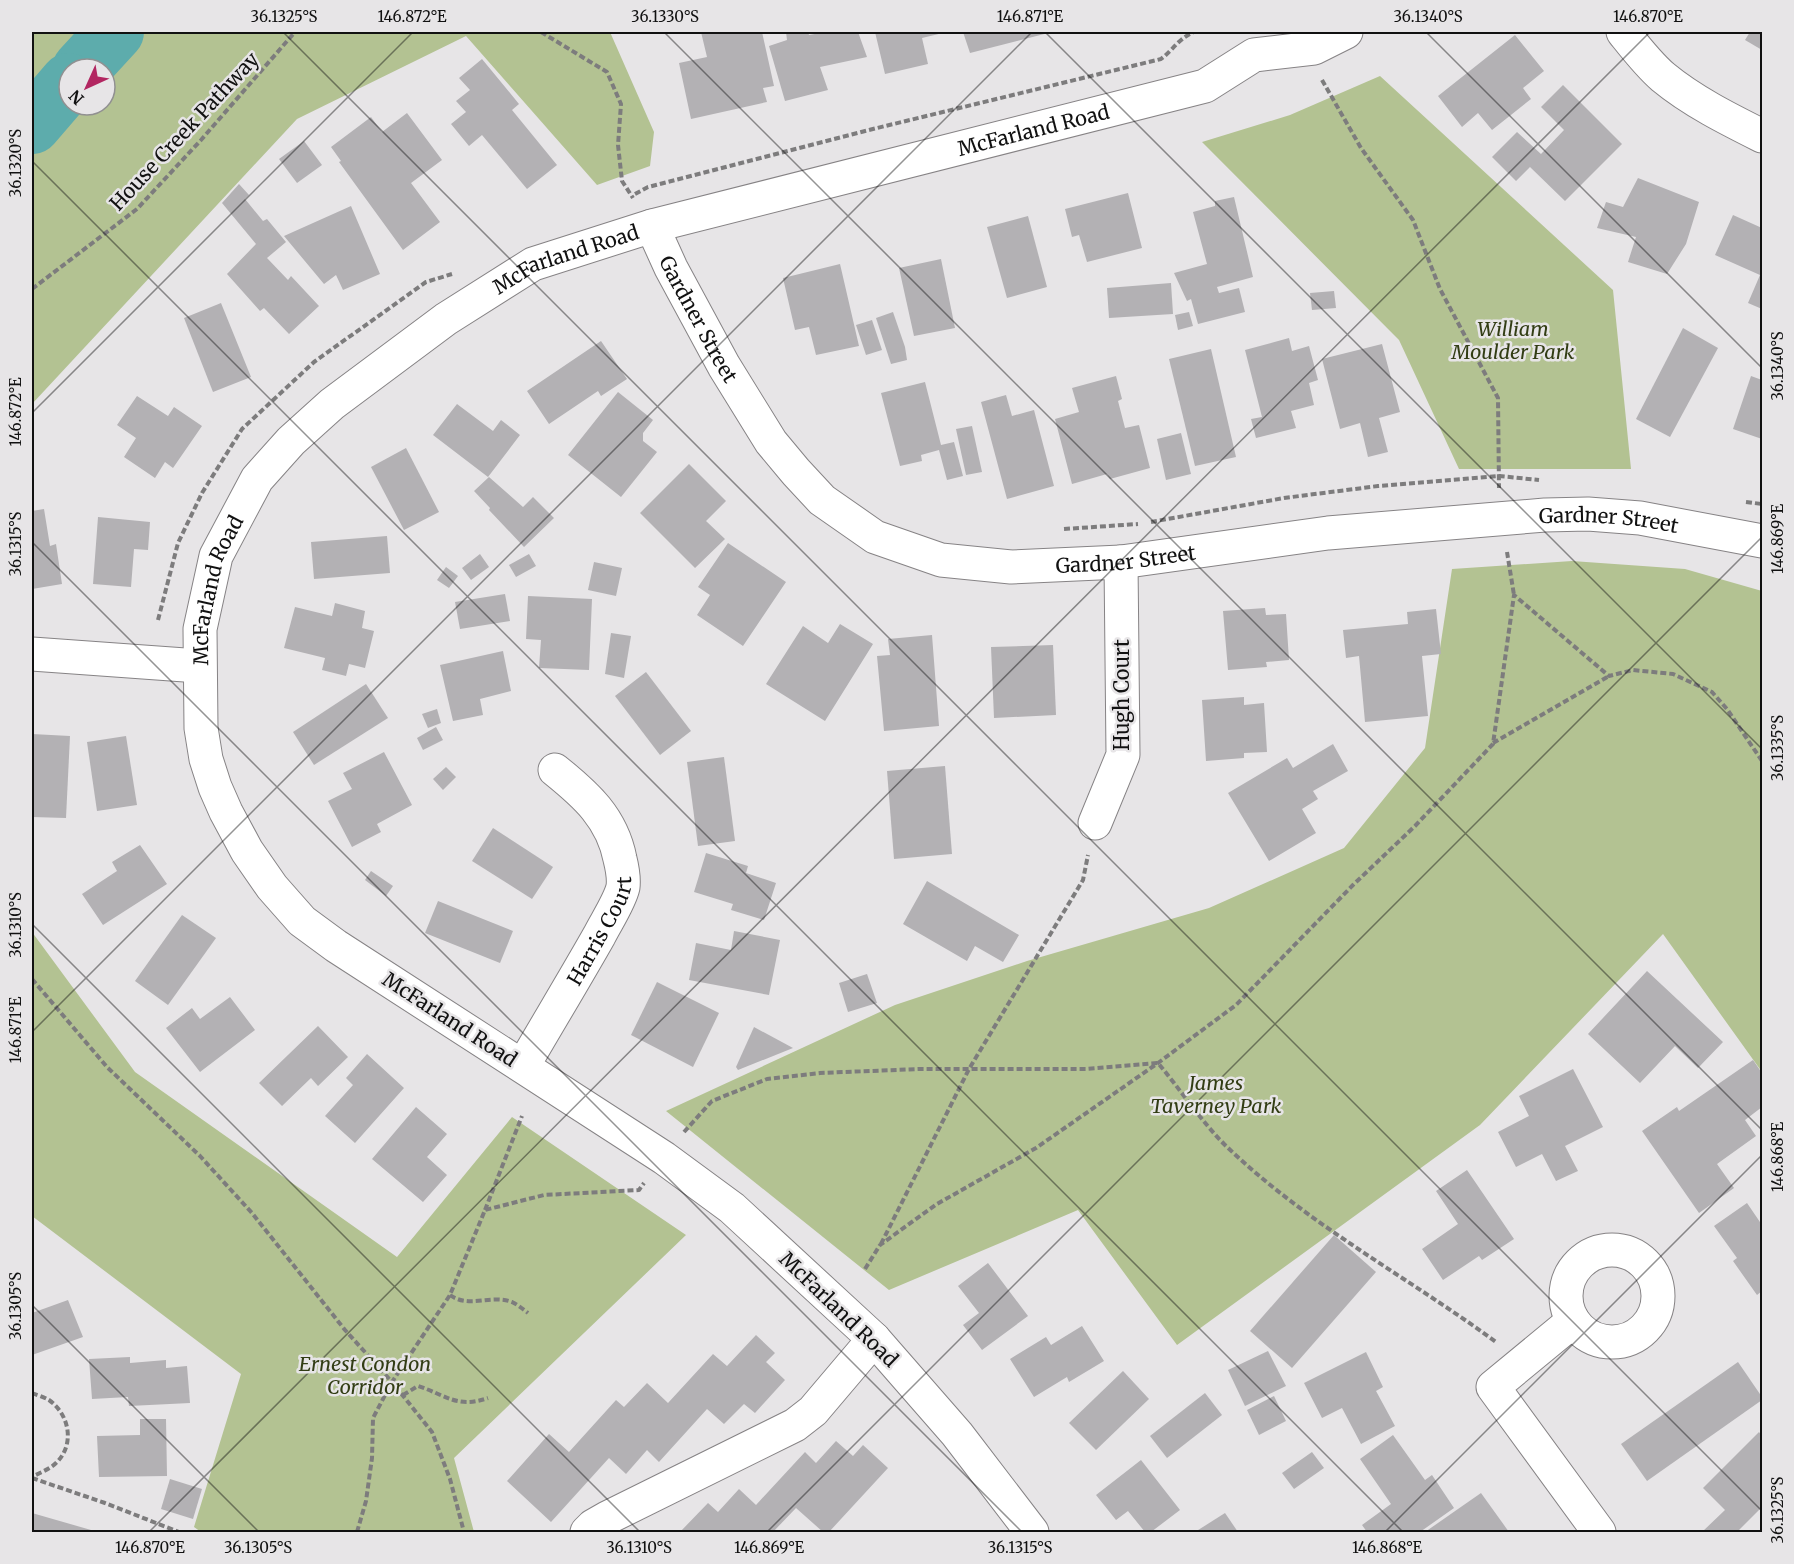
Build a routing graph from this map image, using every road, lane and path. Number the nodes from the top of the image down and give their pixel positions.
1 (295, 32) edge
2 (541, 32) edge
3 (1346, 32) edge
4 (1623, 32) edge
5 (1249, 43) edge
6 (1314, 48) junction
7 (1762, 136) edge
8 (652, 226) junction
9 (32, 289) edge
10 (1499, 476) junction
11 (1544, 480) dead end
12 (1740, 501) dead end
13 (1762, 504) edge
14 (1501, 519) junction
15 (1054, 530) dead end
16 (1762, 541) edge
17 (1121, 562) junction
18 (1514, 596) junction
19 (32, 654) edge
20 (199, 666) junction
21 (1609, 676) junction
22 (1493, 744) junction
23 (1762, 761) edge
24 (555, 770) dead end
25 (1095, 824) joint
26 (32, 979) edge
27 (1158, 1063) junction
28 (523, 1066) junction
29 (969, 1069) junction
30 (522, 1116) dead end
31 (664, 1158) junction
32 (485, 1210) junction
33 (880, 1245) junction
34 (865, 1269) dead end
35 (450, 1295) junction
36 (528, 1313) dead end
37 (1573, 1321) dead end
38 (874, 1339) junction
39 (1524, 1362) junction
40 (392, 1382) junction
41 (32, 1393) edge
42 (402, 1395) junction
43 (488, 1398) dead end
44 (32, 1478) edge
45 (179, 1533) edge
46 (357, 1533) edge
47 (464, 1533) edge
48 (587, 1533) edge
49 (1032, 1533) edge
50 (1599, 1533) edge

1 - 9 path, House Creek Pathway
2 - 8 path
3 - 6 street, McFarland Road
4 - 7 street
5 - 6 street, McFarland Road
5 - 8 street, McFarland Road
6 - 10 path
8 - 17 street, Gardner Street
8 - 20 street, McFarland Road
10 - 11 path
10 - 14 path
10 - 15 path
12 - 13 path
14 - 16 street, Gardner Street
14 - 17 street, Gardner Street
14 - 18 path
17 - 25 street, Hugh Court
18 - 21 path
18 - 22 path
19 - 20 street
20 - 28 street, McFarland Road
21 - 22 path
21 - 23 path
22 - 27 path
24 - 28 street, Harris Court
25 - 29 path
26 - 40 path
27 - 29 path
27 - 33 path
27 - 39 path
28 - 31 street, McFarland Road
29 - 31 path
29 - 33 path
30 - 32 path
31 - 32 path
31 - 38 street, McFarland Road
32 - 35 path
33 - 34 path
35 - 36 path
35 - 40 path
37 - 39 street
38 - 48 street
38 - 49 street, McFarland Road
39 - 50 street
40 - 42 path
40 - 46 path
41 - 44 path
42 - 43 path
42 - 47 path
44 - 45 path

